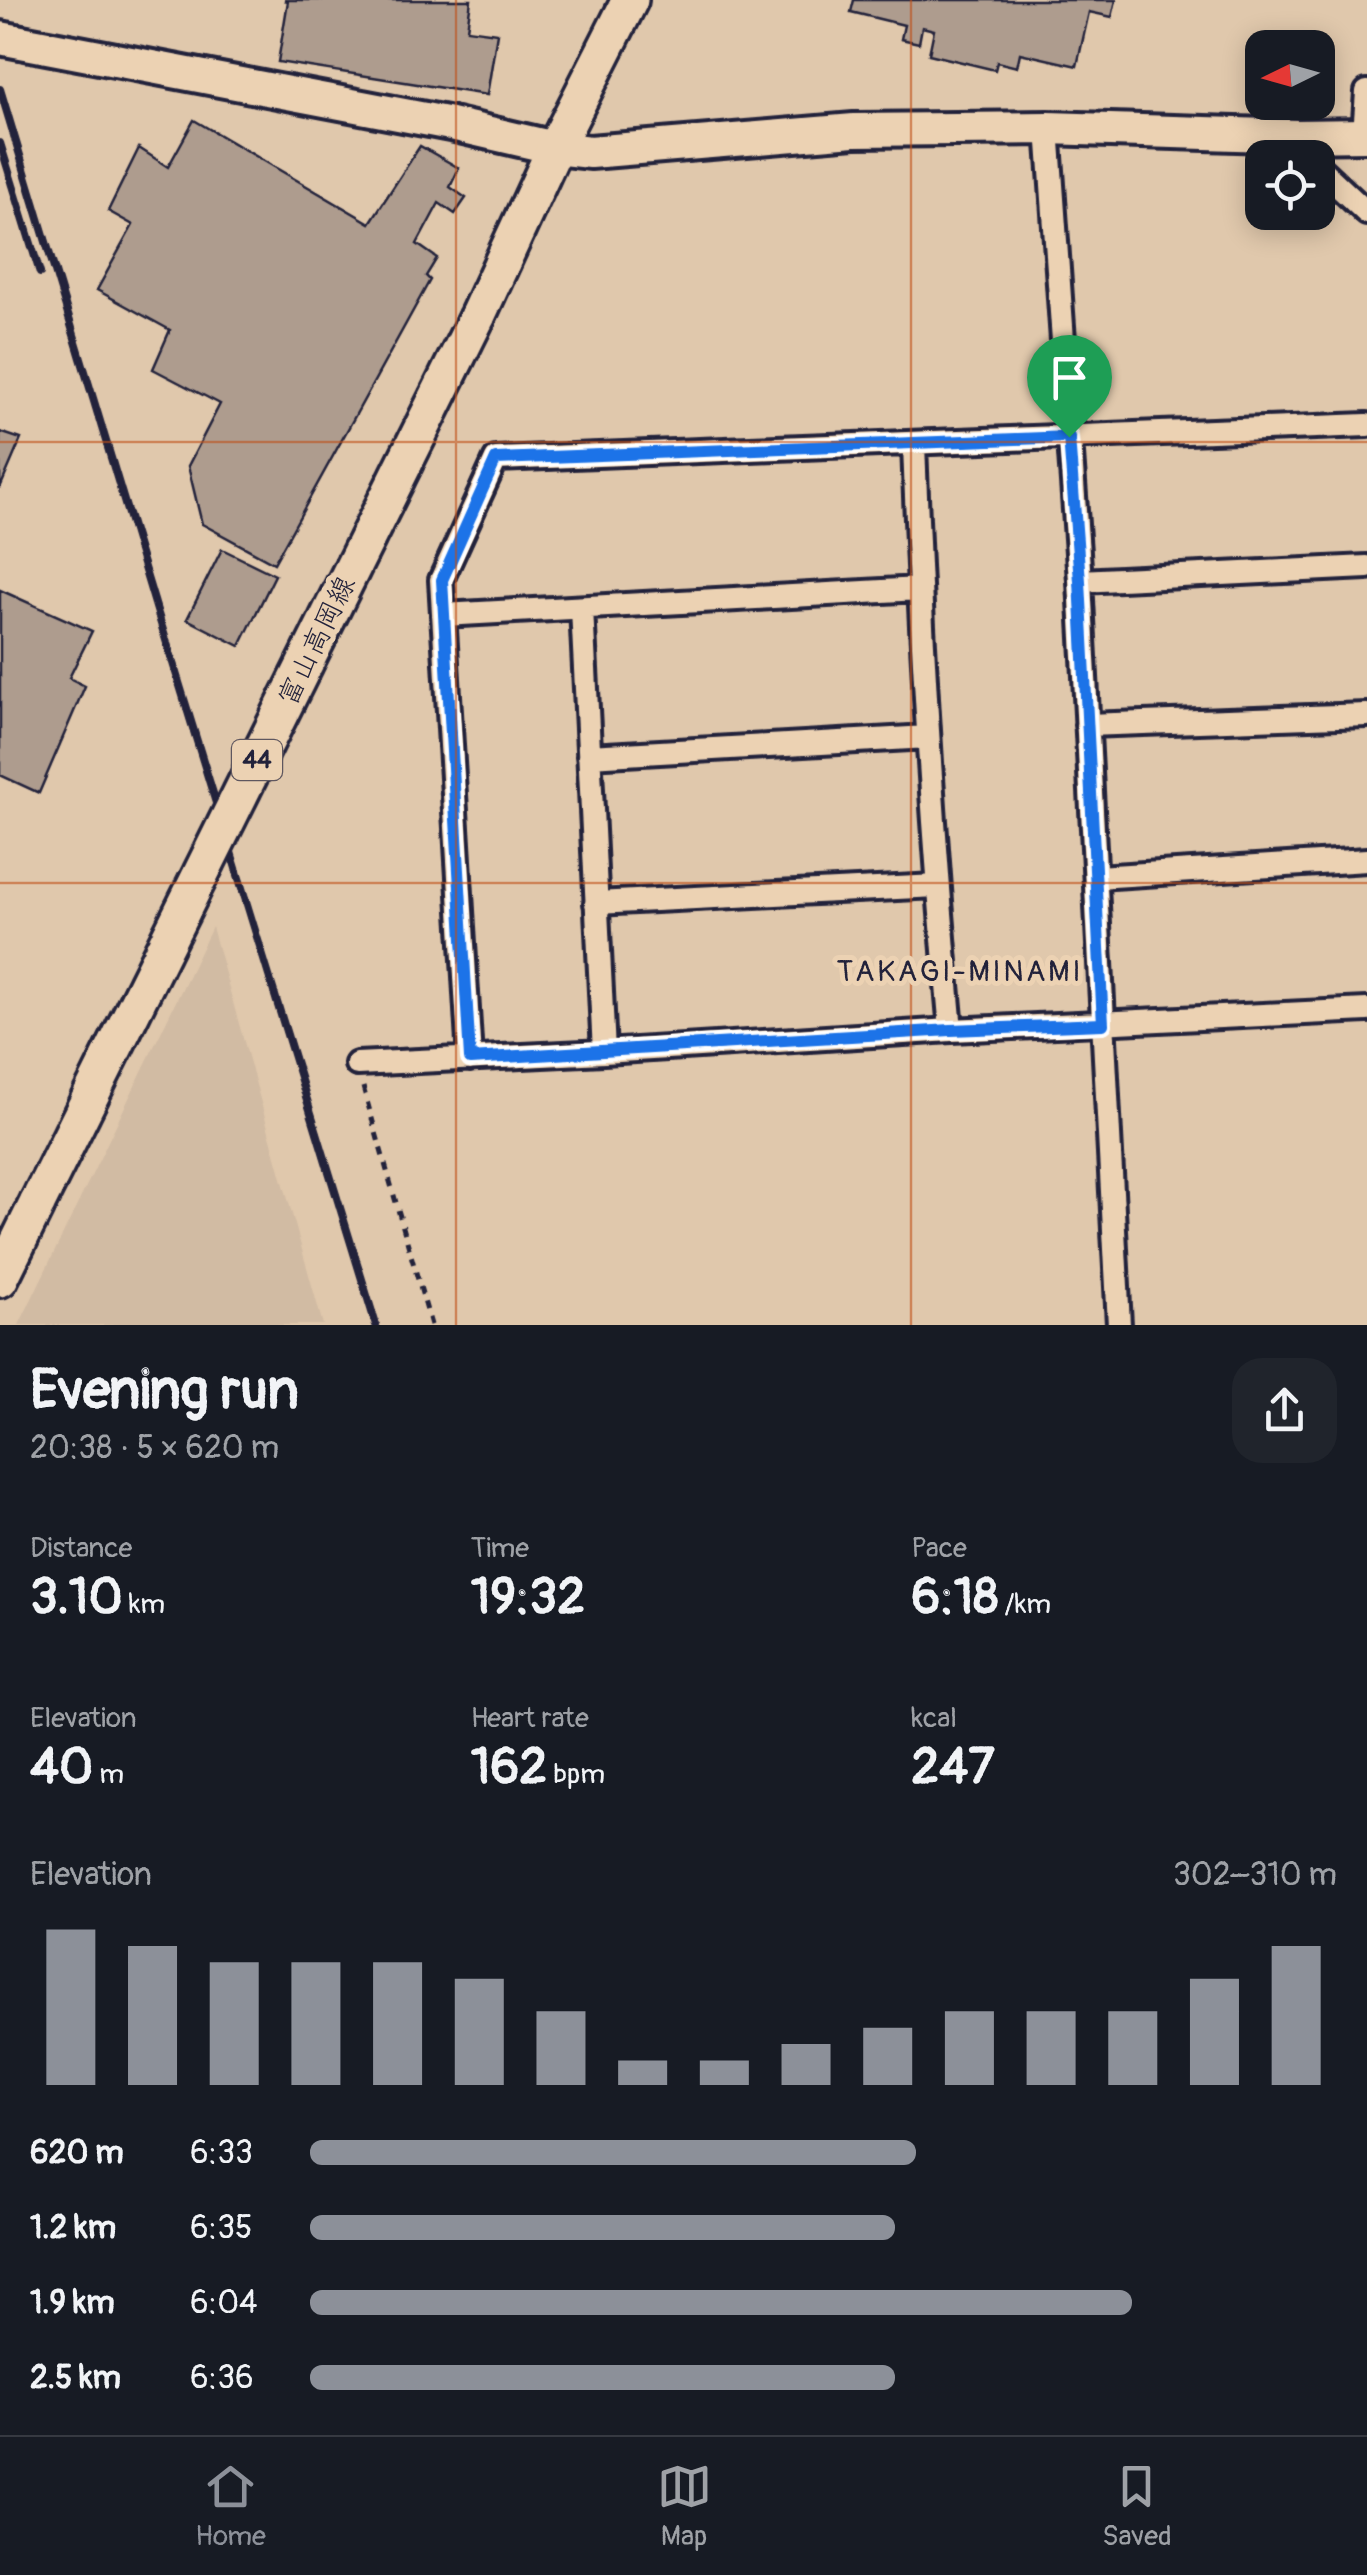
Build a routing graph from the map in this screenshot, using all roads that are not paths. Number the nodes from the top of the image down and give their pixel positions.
1 (630, 0) edge
2 (0, 38) edge
3 (1367, 92) edge
4 (1048, 128) junction
5 (1366, 135) edge
6 (1335, 141) edge
7 (1245, 143) edge
8 (555, 148) junction
9 (1335, 182) edge
10 (1367, 213) edge
11 (1367, 425) edge
12 (1069, 437) junction
13 (914, 444) junction
14 (1367, 567) edge
15 (1080, 581) junction
16 (919, 589) junction
17 (582, 608) junction
18 (443, 615) junction
19 (1367, 714) edge
20 (1088, 725) junction
21 (928, 737) junction
22 (589, 756) junction
23 (1367, 860) edge
24 (1097, 877) junction
25 (938, 886) junction
26 (596, 903) junction
27 (1367, 1010) edge
28 (1103, 1024) junction
29 (951, 1030) junction
30 (604, 1052) junction
31 (470, 1059) junction
32 (356, 1064) road end
33 (0, 1280) edge
34 (1119, 1325) edge

1 - 8 main road, 富山高岡線 / 44
2 - 8 street
3 - 5 street
4 - 7 street
4 - 8 street
4 - 12 street
5 - 6 street
8 - 33 main road, 富山高岡線 / 44, bridge
9 - 10 street
11 - 12 street
12 - 13 street
12 - 15 street
13 - 16 street
13 - 18 street
14 - 15 street
15 - 20 street
16 - 17 street
16 - 21 street
17 - 18 street
17 - 22 street
18 - 31 street
19 - 20 street
20 - 24 street
21 - 22 street
21 - 25 street
22 - 26 street
23 - 24 street
24 - 28 street
25 - 26 street
25 - 29 street
26 - 30 street
27 - 28 street
28 - 29 street
28 - 34 street
29 - 30 street
30 - 31 street
31 - 32 street

